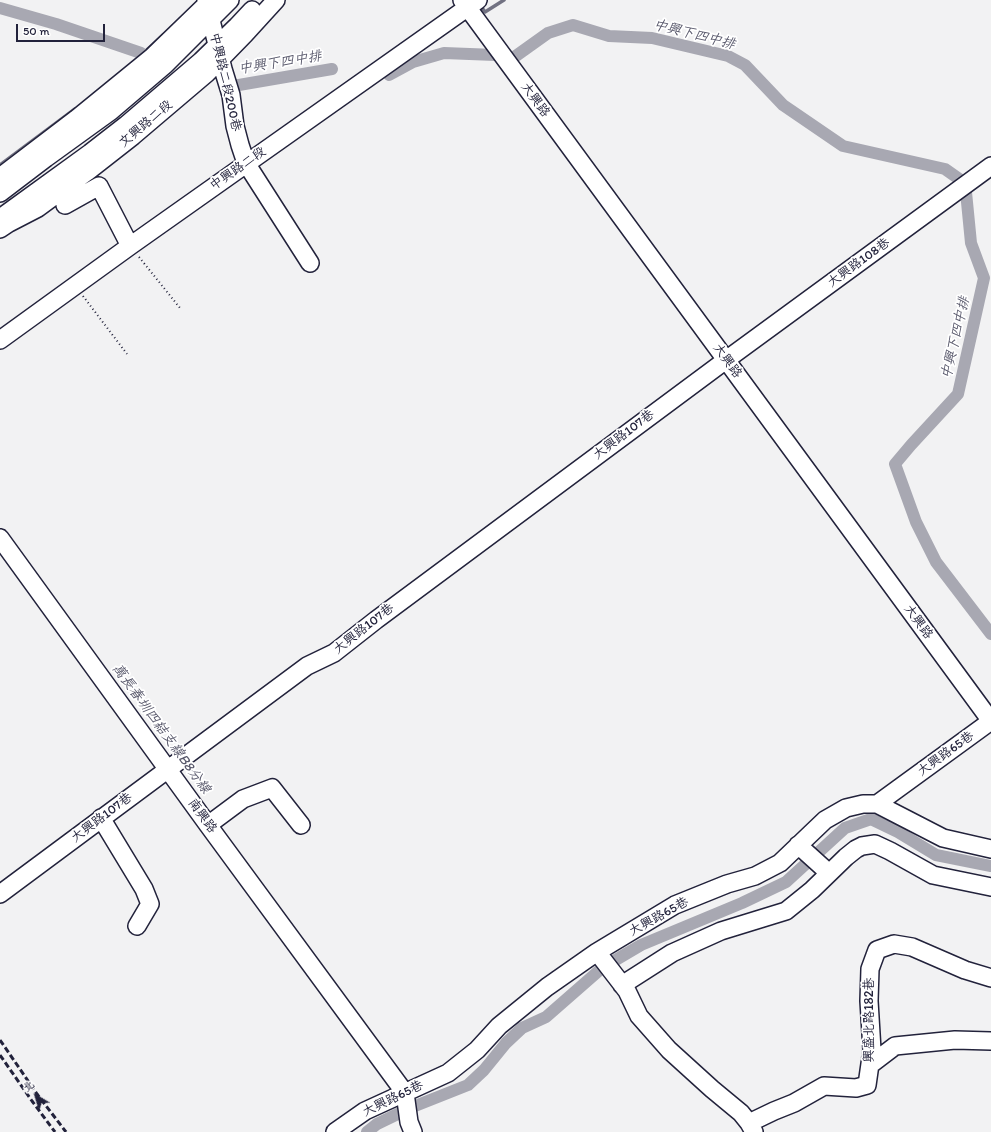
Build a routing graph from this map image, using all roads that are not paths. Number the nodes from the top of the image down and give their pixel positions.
1 (230, 0) edge
2 (260, 0) edge
3 (276, 0) edge
4 (208, 1) edge
5 (469, 2) edge
6 (211, 20) junction
7 (219, 52) junction
8 (46, 158) junction
9 (246, 163) junction
10 (991, 166) edge
11 (0, 178) edge
12 (0, 193) edge
13 (65, 206) dead end
14 (2, 225) edge
15 (130, 246) junction
16 (310, 263) dead end
17 (0, 340) edge
18 (726, 360) junction
19 (0, 538) edge
20 (991, 721) edge
21 (167, 769) junction
22 (876, 804) junction
23 (101, 818) junction
24 (208, 825) junction
25 (301, 825) dead end
26 (798, 845) junction
27 (991, 848) edge
28 (829, 873) junction
29 (991, 887) edge
30 (0, 894) edge
31 (137, 926) dead end
32 (599, 955) junction
33 (991, 978) edge
34 (620, 982) junction
35 (991, 1041) edge
36 (870, 1065) junction
37 (405, 1093) junction
38 (411, 1127) edge
39 (752, 1127) edge
40 (335, 1132) edge

1 - 6 street
2 - 7 street, 文興路二段
3 - 7 street, 文興路二段
4 - 6 street, 中興路二段200巷
4 - 11 street
5 - 9 street, 中興路二段
5 - 18 street, 大興路
6 - 7 street, 中興路二段200巷
6 - 8 street
7 - 9 street, 中興路二段200巷
7 - 14 street, 文興路二段
7 - 14 street, 文興路二段
8 - 11 street
8 - 12 street
9 - 15 street, 中興路二段
9 - 16 street, 中興路二段200巷
10 - 18 street, 大興路108巷
13 - 15 street
15 - 17 street, 中興路二段
18 - 20 street, 大興路
18 - 21 street, 大興路107巷
19 - 21 street, 南興路
20 - 22 street, 大興路65巷
21 - 23 street, 大興路107巷
21 - 24 street, 南興路
22 - 26 street, 大興路65巷
22 - 27 street
23 - 30 street, 大興路107巷
23 - 31 street
24 - 25 street
24 - 37 street, 南興路
26 - 28 street
26 - 32 street, 大興路65巷
28 - 29 street
28 - 34 street
32 - 34 street
32 - 37 street, 大興路65巷
33 - 36 street, 興盛北路182巷
34 - 39 street
35 - 36 street
36 - 39 street, 興盛北路182巷
37 - 38 street
37 - 40 street, 大興路65巷

